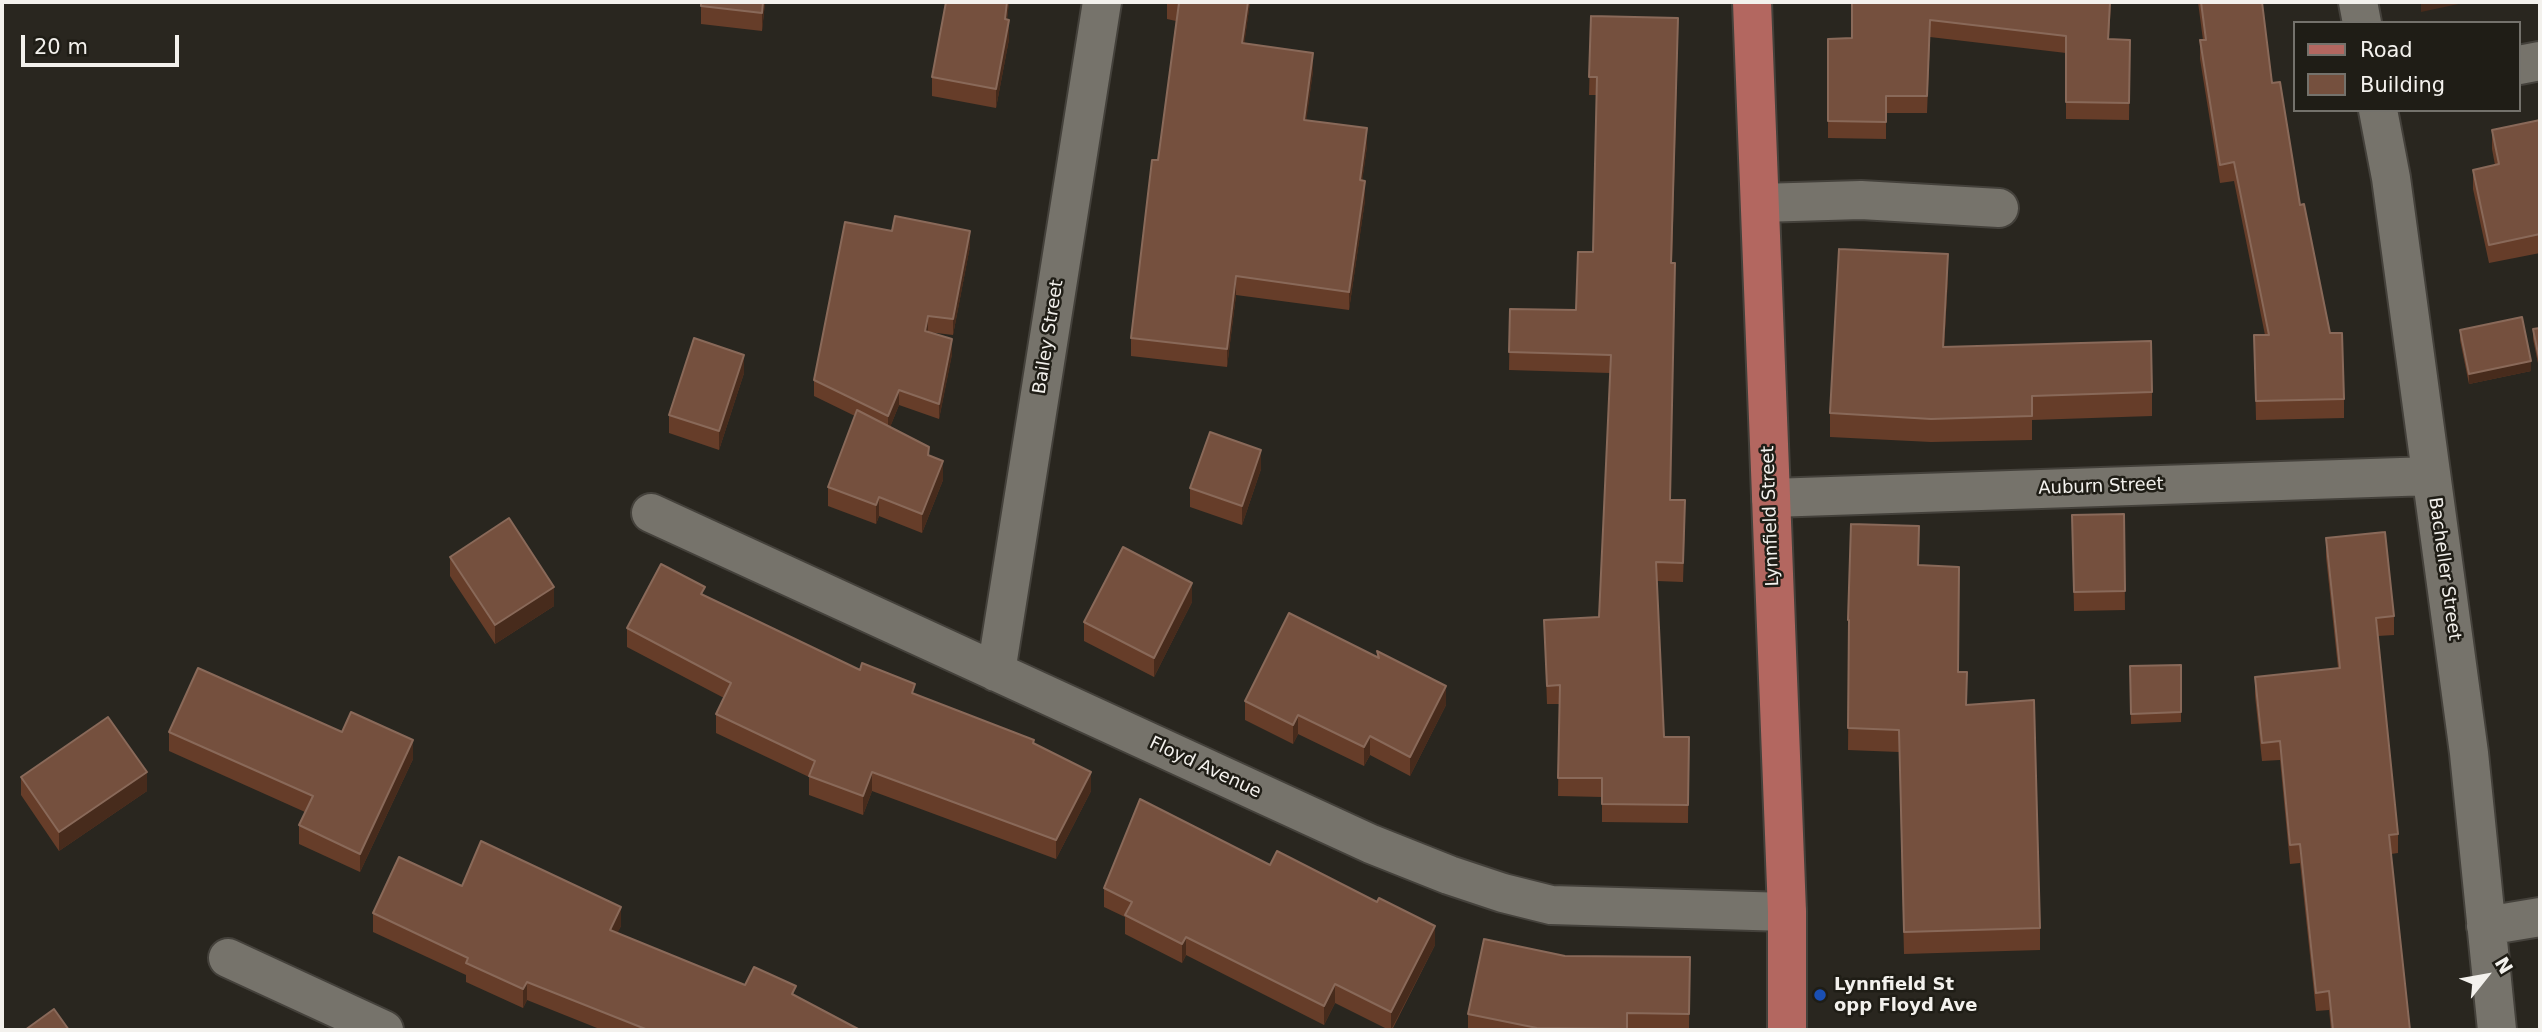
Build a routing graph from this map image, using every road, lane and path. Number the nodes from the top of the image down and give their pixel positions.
1 (1102, 2) edge
2 (1752, 2) edge
3 (2358, 2) edge
4 (2362, 21) edge
5 (2540, 61) edge
6 (2521, 65) edge
7 (2378, 112) edge
8 (1760, 203) junction
9 (1999, 208) dead end
10 (2431, 476) junction
11 (1771, 498) junction
12 (651, 513) dead end
13 (996, 672) junction
14 (1787, 912) junction
15 (2540, 917) edge
16 (2486, 926) junction
17 (228, 958) dead end
18 (384, 1030) edge
19 (1787, 1030) edge
20 (2497, 1030) edge

1 - 13 street, Bailey Street
2 - 8 main road, Lynnfield Street
3 - 4 street
5 - 6 street
7 - 10 street, Bacheller Street
8 - 9 street
8 - 11 main road, Lynnfield Street
10 - 11 street, Auburn Street
10 - 16 street, Bacheller Street
11 - 14 main road, Lynnfield Street
12 - 13 street, Floyd Avenue
13 - 14 street, Floyd Avenue
14 - 19 main road, Lynnfield Street
15 - 16 street
16 - 20 street, Bacheller Street
17 - 18 street

